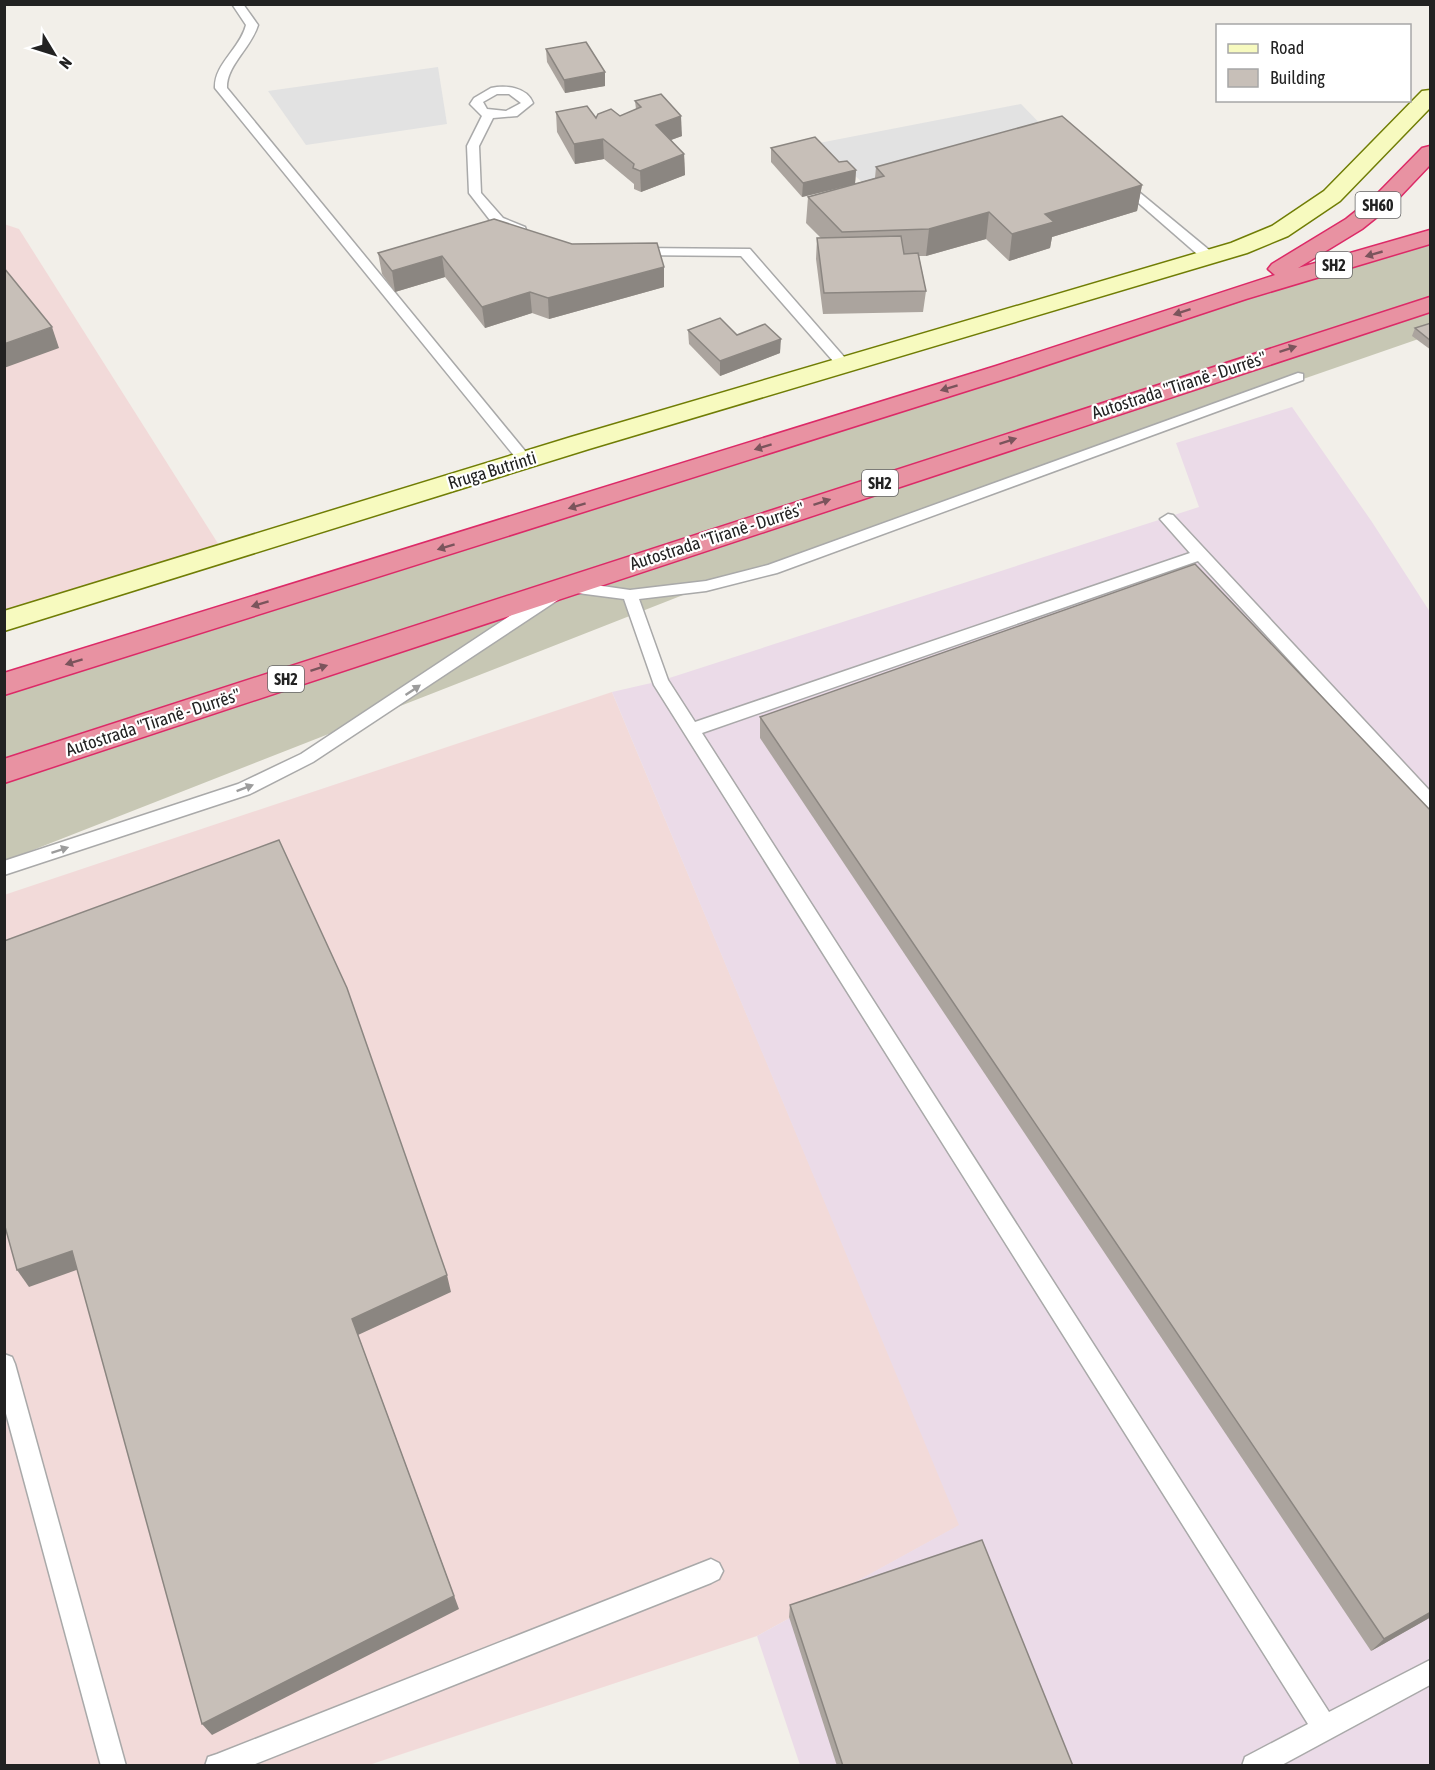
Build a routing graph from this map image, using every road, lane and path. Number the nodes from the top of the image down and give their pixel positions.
1 (237, 4) edge
2 (1431, 96) edge
3 (489, 114) dead end
4 (1431, 153) edge
5 (1111, 172) edge
6 (1280, 231) junction
7 (534, 236) edge
8 (1431, 237) edge
9 (1317, 247) junction
10 (619, 252) edge
11 (1209, 257) junction
12 (1237, 294) junction
13 (1431, 304) edge
14 (845, 366) junction
15 (1298, 377) dead end
16 (525, 460) junction
17 (1168, 519) dead end
18 (1200, 555) junction
19 (567, 586) junction
20 (630, 595) junction
21 (4, 621) edge
22 (4, 684) edge
23 (691, 730) junction
24 (4, 771) edge
25 (1431, 802) edge
26 (4, 868) edge
27 (4, 1364) edge
28 (711, 1571) dead end
29 (1431, 1672) edge
30 (1325, 1728) junction
31 (114, 1766) edge
32 (217, 1766) edge
33 (1254, 1766) edge

1 - 16 lane
2 - 6 main road, Rruga Butrinti
3 - 7 lane
4 - 9 highway, SH60
5 - 11 lane
6 - 9 main road
6 - 11 main road, Rruga Butrinti
8 -> 12 highway, SH2
9 - 12 highway
10 - 14 lane
11 - 14 main road, Rruga Butrinti
12 -> 22 highway, SH2
19 -> 13 highway, Autostrada "Tiranë - Durrës" / SH2
14 - 16 main road, Rruga Butrinti
15 - 20 lane
16 - 21 main road, Rruga Butrinti
17 - 18 lane
18 - 23 lane
18 - 25 lane
19 - 20 lane
24 -> 19 highway, Autostrada "Tiranë - Durrës" / SH2
26 -> 19 lane
20 - 23 lane
23 - 30 lane
27 - 31 lane
28 - 32 lane
29 - 30 lane
30 - 33 lane

